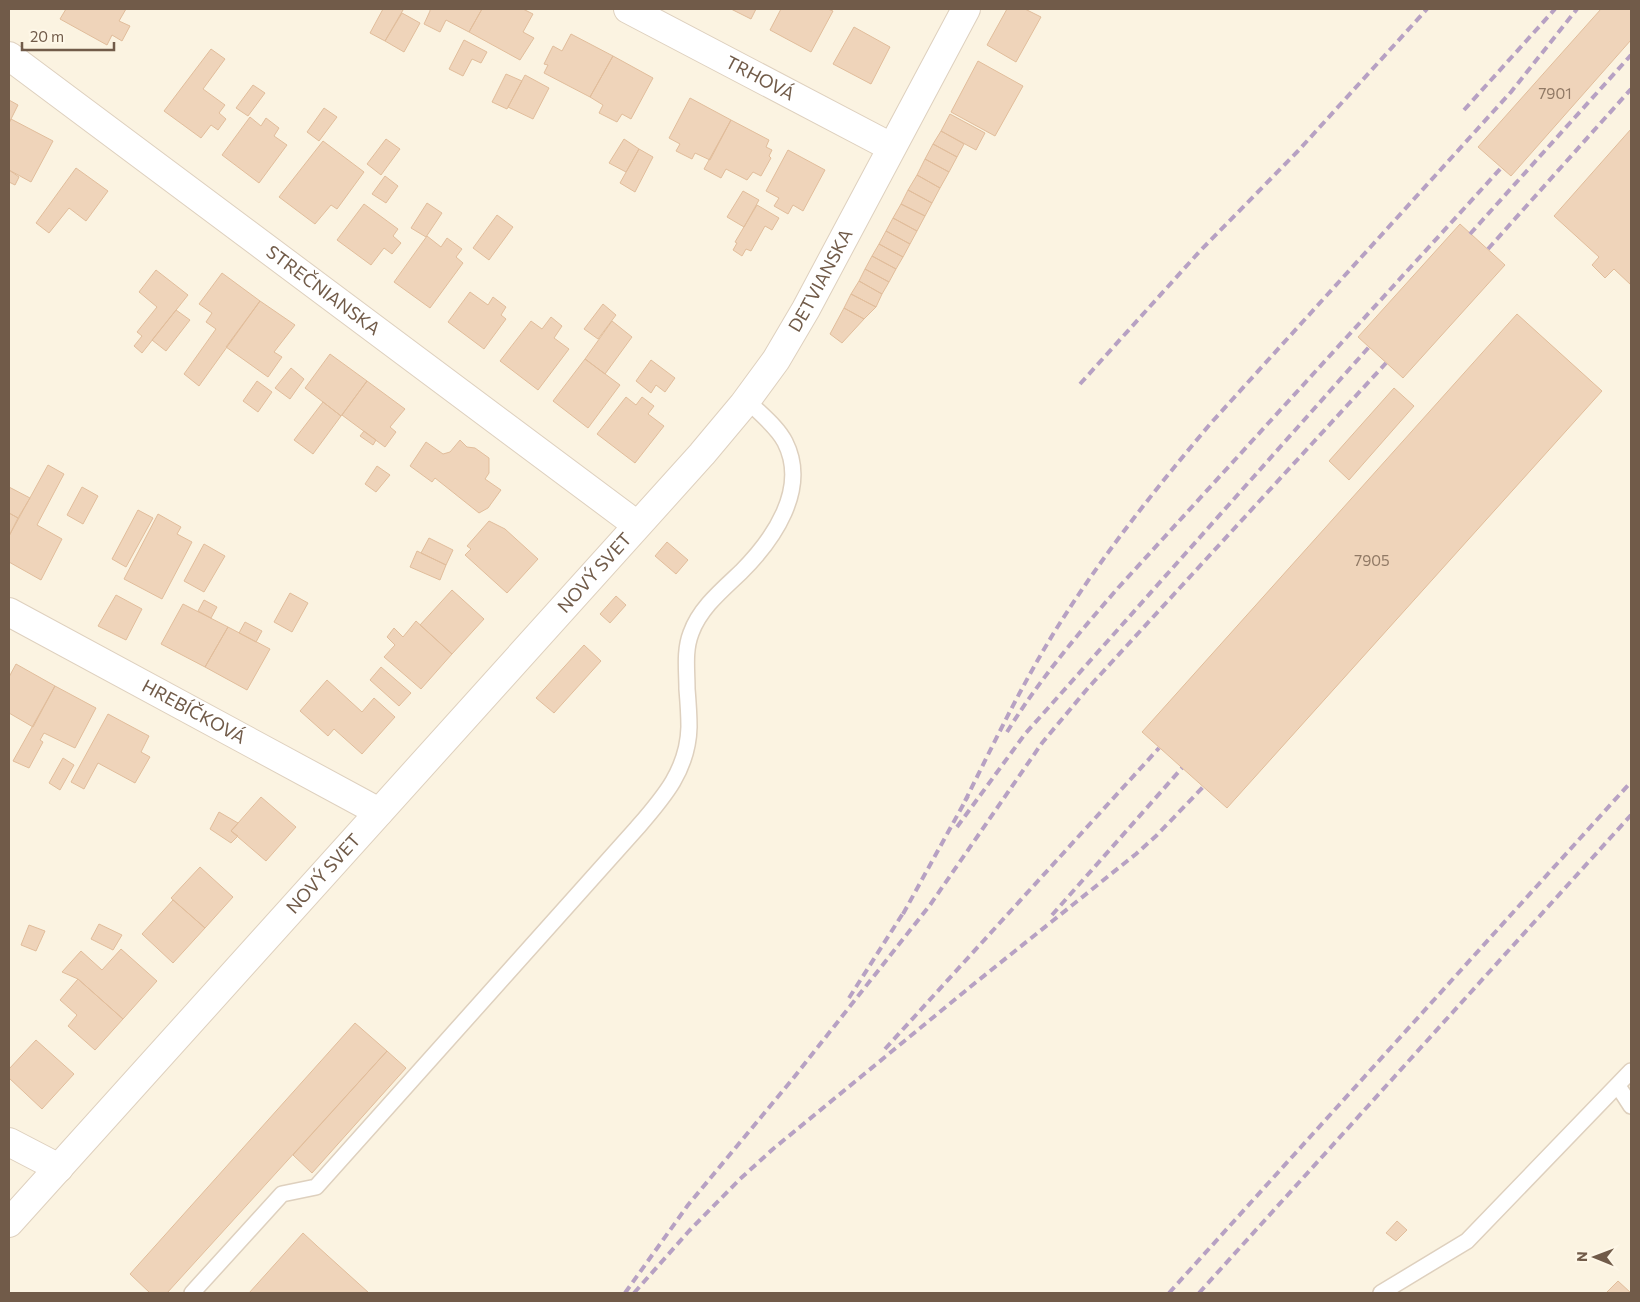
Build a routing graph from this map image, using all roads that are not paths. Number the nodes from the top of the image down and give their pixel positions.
1 (628, 9) edge
2 (966, 9) edge
3 (9, 56) edge
4 (891, 147) junction
5 (747, 400) junction
6 (638, 525) junction
7 (9, 612) edge
8 (379, 812) junction
9 (1631, 1071) edge
10 (1618, 1086) junction
11 (1631, 1106) edge
12 (9, 1142) edge
13 (58, 1168) junction
14 (9, 1223) edge
15 (192, 1293) edge
16 (1381, 1293) edge

1 - 4 street, TRHOVÁ
2 - 4 street, DETVIANSKA
3 - 6 street, STREČNIANSKA
4 - 5 street, DETVIANSKA
5 - 6 street, DETVIANSKA
5 - 15 lane
6 - 8 street, NOVÝ SVET
7 - 8 street, HREBÍČKOVÁ
8 - 13 street, NOVÝ SVET
9 - 10 lane
10 - 11 lane
10 - 16 lane
12 - 13 street
13 - 14 street, NOVÝ SVET

